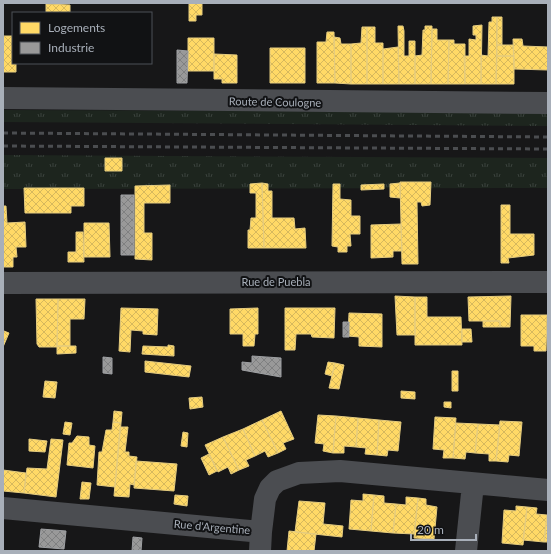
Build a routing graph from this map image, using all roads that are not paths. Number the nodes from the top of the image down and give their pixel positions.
1 (3, 98) edge
2 (548, 103) edge
3 (548, 282) edge
4 (3, 283) edge
5 (473, 484) junction
6 (548, 490) edge
7 (3, 508) edge
8 (260, 541) edge
9 (466, 551) edge

1 - 2 street, Route de Coulogne
3 - 4 street, Rue de Puebla
5 - 6 street, Rue d'Argentine
5 - 8 street, Rue d'Argentine
5 - 9 street
7 - 8 street, Rue d'Argentine

